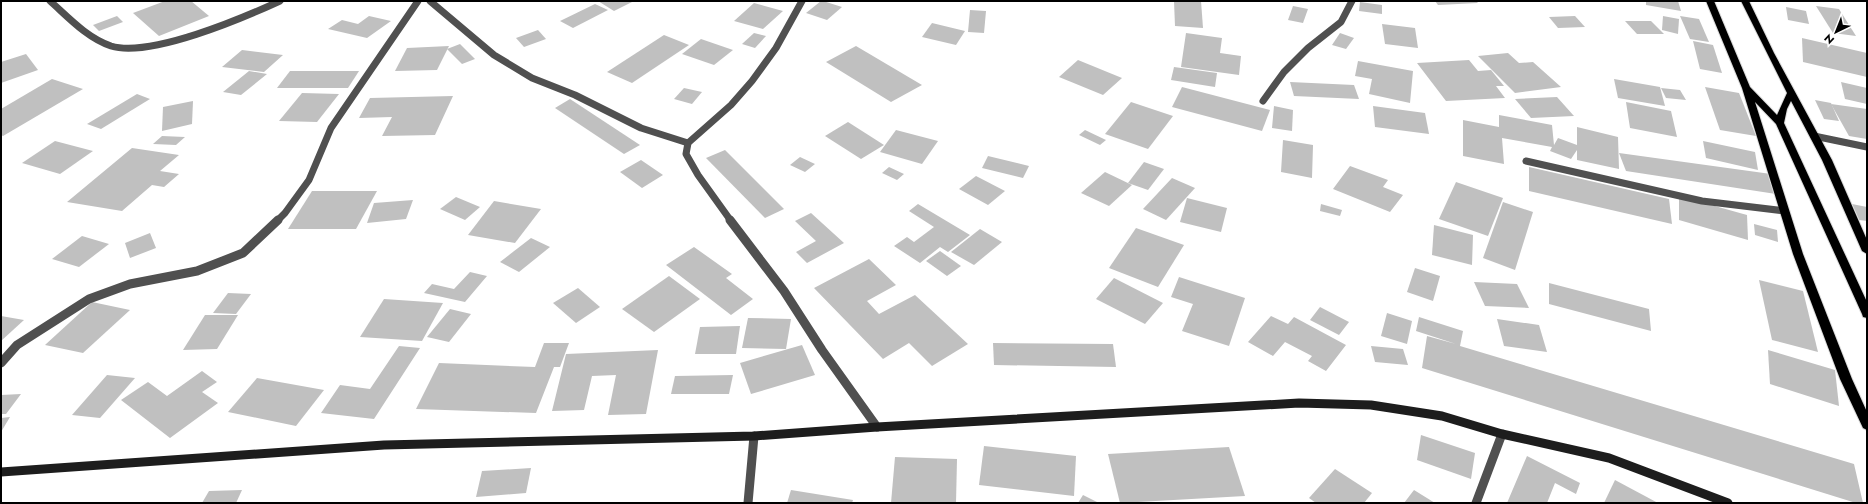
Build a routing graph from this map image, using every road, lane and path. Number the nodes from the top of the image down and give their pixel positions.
1 (50, 1) edge
2 (280, 1) edge
3 (418, 1) edge
4 (430, 1) edge
5 (802, 1) edge
6 (1352, 1) edge
7 (1710, 1) edge
8 (1745, 1) edge
9 (1746, 88) junction
10 (1791, 94) junction
11 (1263, 101) dead end
12 (1780, 123) junction
13 (1814, 136) junction
14 (688, 143) junction
15 (1867, 146) edge
16 (1526, 161) dead end
17 (1785, 211) junction
18 (1867, 251) edge
19 (1867, 314) edge
20 (1, 363) edge
21 (1867, 425) edge
22 (877, 427) junction
23 (1502, 434) junction
24 (754, 436) junction
25 (1, 472) edge
26 (748, 503) edge
27 (1476, 503) edge
28 (1728, 503) edge

1 - 2 street
3 - 20 street
4 - 14 street
5 - 14 street
6 - 11 street
7 - 9 main road
8 - 10 main road
9 - 12 main road
9 - 17 main road
10 - 12 main road
10 - 13 main road
12 - 19 main road
13 - 15 street
13 - 18 main road
14 - 22 street
16 - 17 street
17 - 21 main road
22 - 23 main road
22 - 24 main road
23 - 27 street
23 - 28 main road
24 - 25 main road
24 - 26 street

